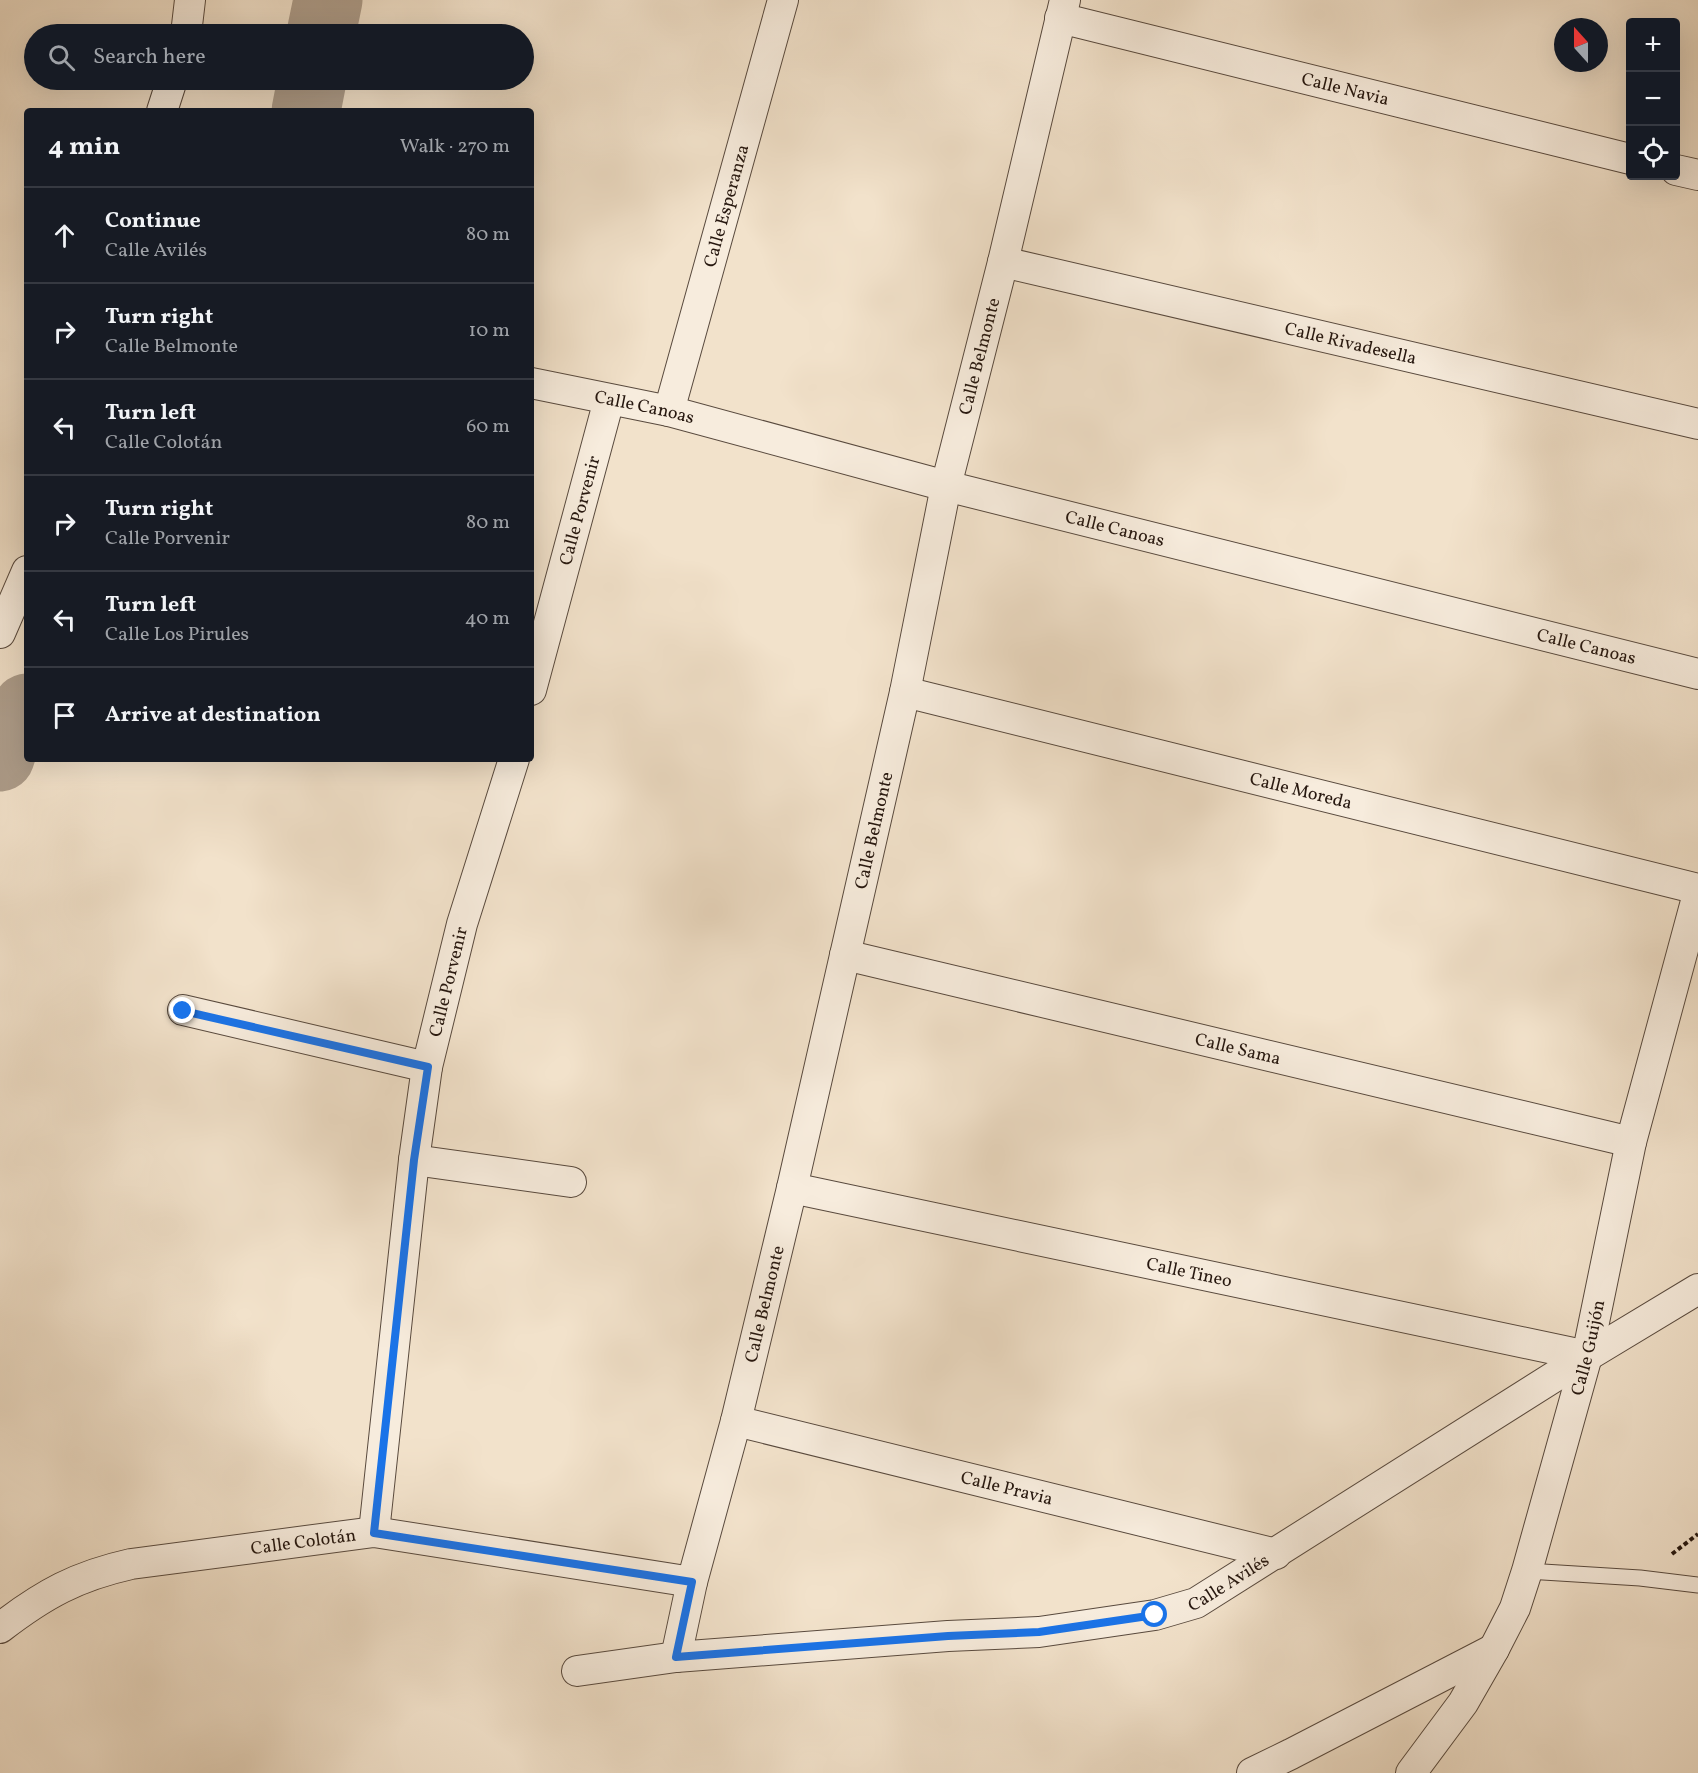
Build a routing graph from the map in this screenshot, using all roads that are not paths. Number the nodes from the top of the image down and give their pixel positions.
1 (190, 0) edge
2 (783, 0) edge
3 (1062, 9) edge
4 (187, 24) edge
5 (169, 90) edge
6 (163, 108) edge
7 (1626, 158) edge
8 (1680, 171) edge
9 (1698, 176) edge
10 (1003, 262) junction
11 (534, 384) edge
12 (609, 400) junction
13 (669, 411) junction
14 (1698, 424) edge
15 (946, 486) junction
16 (24, 578) edge
17 (0, 633) edge
18 (1698, 674) edge
19 (534, 679) edge
20 (905, 692) junction
21 (513, 762) edge
22 (1698, 889) edge
23 (1698, 894) edge
24 (844, 955) junction
25 (183, 1011) dead end
26 (428, 1067) junction
27 (1631, 1142) junction
28 (414, 1160) junction
29 (572, 1182) dead end
30 (792, 1188) junction
31 (1698, 1289) edge
32 (1587, 1356) junction
33 (736, 1421) junction
34 (374, 1533) junction
35 (1276, 1554) junction
36 (1527, 1570) junction
37 (692, 1582) junction
38 (1698, 1586) edge
39 (0, 1628) edge
40 (1494, 1649) junction
41 (676, 1657) junction
42 (577, 1671) dead end
43 (1252, 1773) edge
44 (1411, 1773) edge

1 - 4 street
2 - 13 street, Calle Esperanza
3 - 7 street, Calle Navia
3 - 10 street, Calle Belmonte
5 - 6 street
8 - 9 street
10 - 14 street, Calle Rivadesella
10 - 15 street, Calle Belmonte
11 - 12 street, Calle Canoas
12 - 13 street, Calle Canoas
12 - 19 street, Calle Porvenir
13 - 15 street, Calle Canoas
15 - 18 street, Calle Canoas
15 - 20 street, Calle Belmonte
16 - 17 street
20 - 22 street, Calle Moreda
20 - 24 street, Calle Belmonte
21 - 26 street, Calle Porvenir
23 - 27 street, Calle Guijón
24 - 27 street, Calle Sama
24 - 30 street, Calle Belmonte
25 - 26 street
26 - 28 street, Calle Porvenir
27 - 32 street, Calle Guijón
28 - 29 street
28 - 34 street, Calle Porvenir
30 - 32 street, Calle Tineo
30 - 33 street, Calle Belmonte
31 - 32 street, Calle Avilés
32 - 35 street, Calle Avilés
32 - 36 street, Calle Guijón
33 - 35 street, Calle Pravia
33 - 37 street, Calle Belmonte
34 - 37 street, Calle Colotán
34 - 39 street, Calle Colotán
35 - 41 street, Calle Avilés
36 - 38 lane
36 - 40 street, Calle Guijón
37 - 41 street, Calle Belmonte
40 - 43 street
40 - 44 street, Calle Guijón
41 - 42 street, Calle Avilés

